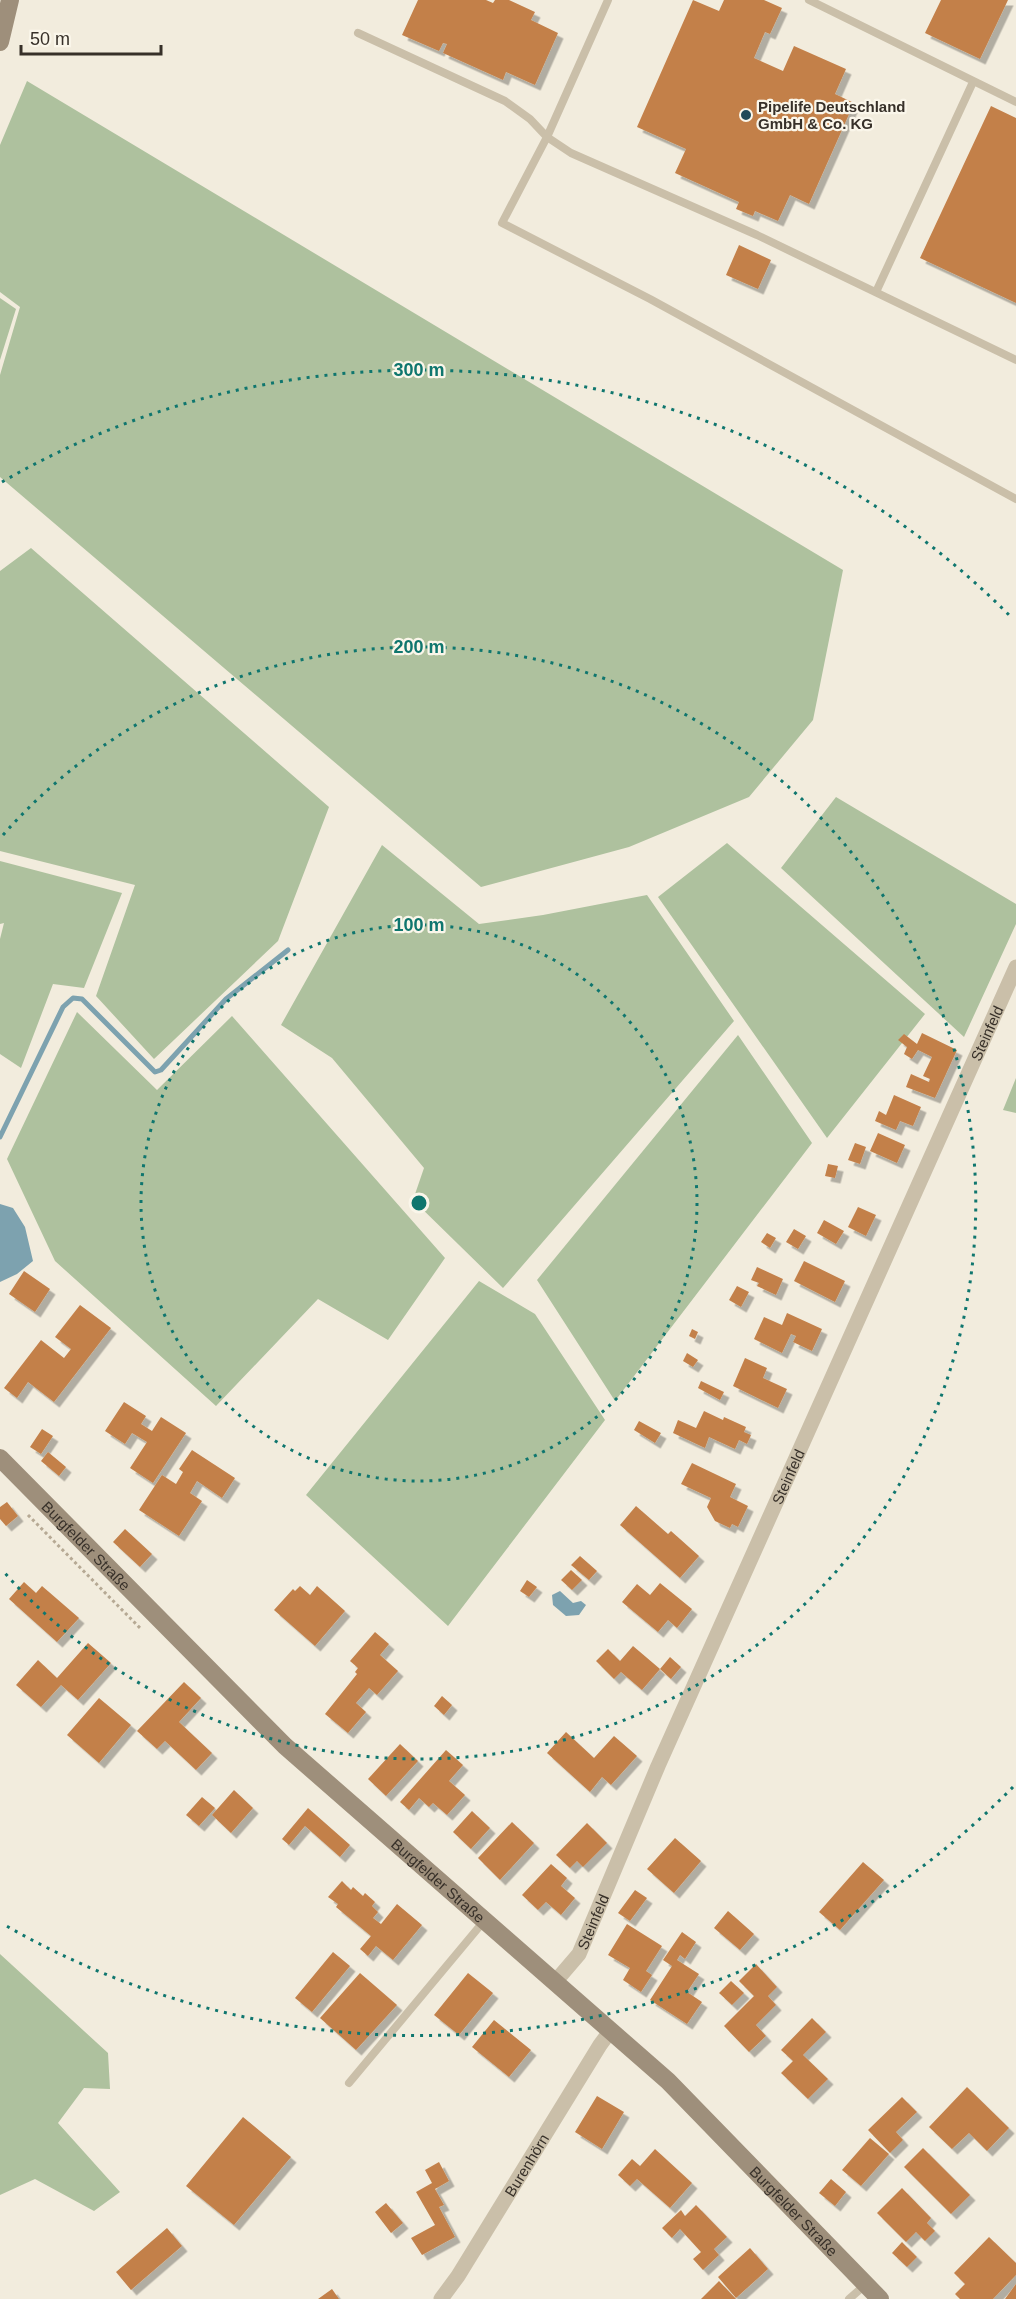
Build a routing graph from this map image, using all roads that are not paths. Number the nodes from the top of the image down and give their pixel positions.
1 (10, 0) edge
2 (608, 0) edge
3 (809, 0) edge
4 (358, 33) dead end
5 (0, 42) edge
6 (973, 82) junction
7 (1016, 102) edge
8 (547, 137) junction
9 (876, 292) junction
10 (1016, 360) edge
11 (1016, 499) edge
12 (1016, 967) edge
13 (0, 1458) edge
14 (484, 1921) junction
15 (555, 1982) junction
16 (611, 2030) junction
17 (349, 2083) dead end
18 (866, 2284) junction
19 (441, 2299) edge
20 (849, 2299) edge
21 (880, 2299) edge

1 - 5 street
2 - 8 lane
3 - 6 lane
4 - 8 lane
6 - 7 lane
6 - 9 lane
8 - 9 lane
8 - 11 lane
9 - 10 lane
12 - 15 street, Steinfeld
13 - 14 street, Burgfelder Straße
14 - 15 street, Burgfelder Straße
14 - 17 lane
15 - 16 street, Burgfelder Straße
16 - 18 street, Burgfelder Straße
16 - 19 street, Burenhörn
18 - 20 lane
18 - 21 street, Burgfelder Straße

